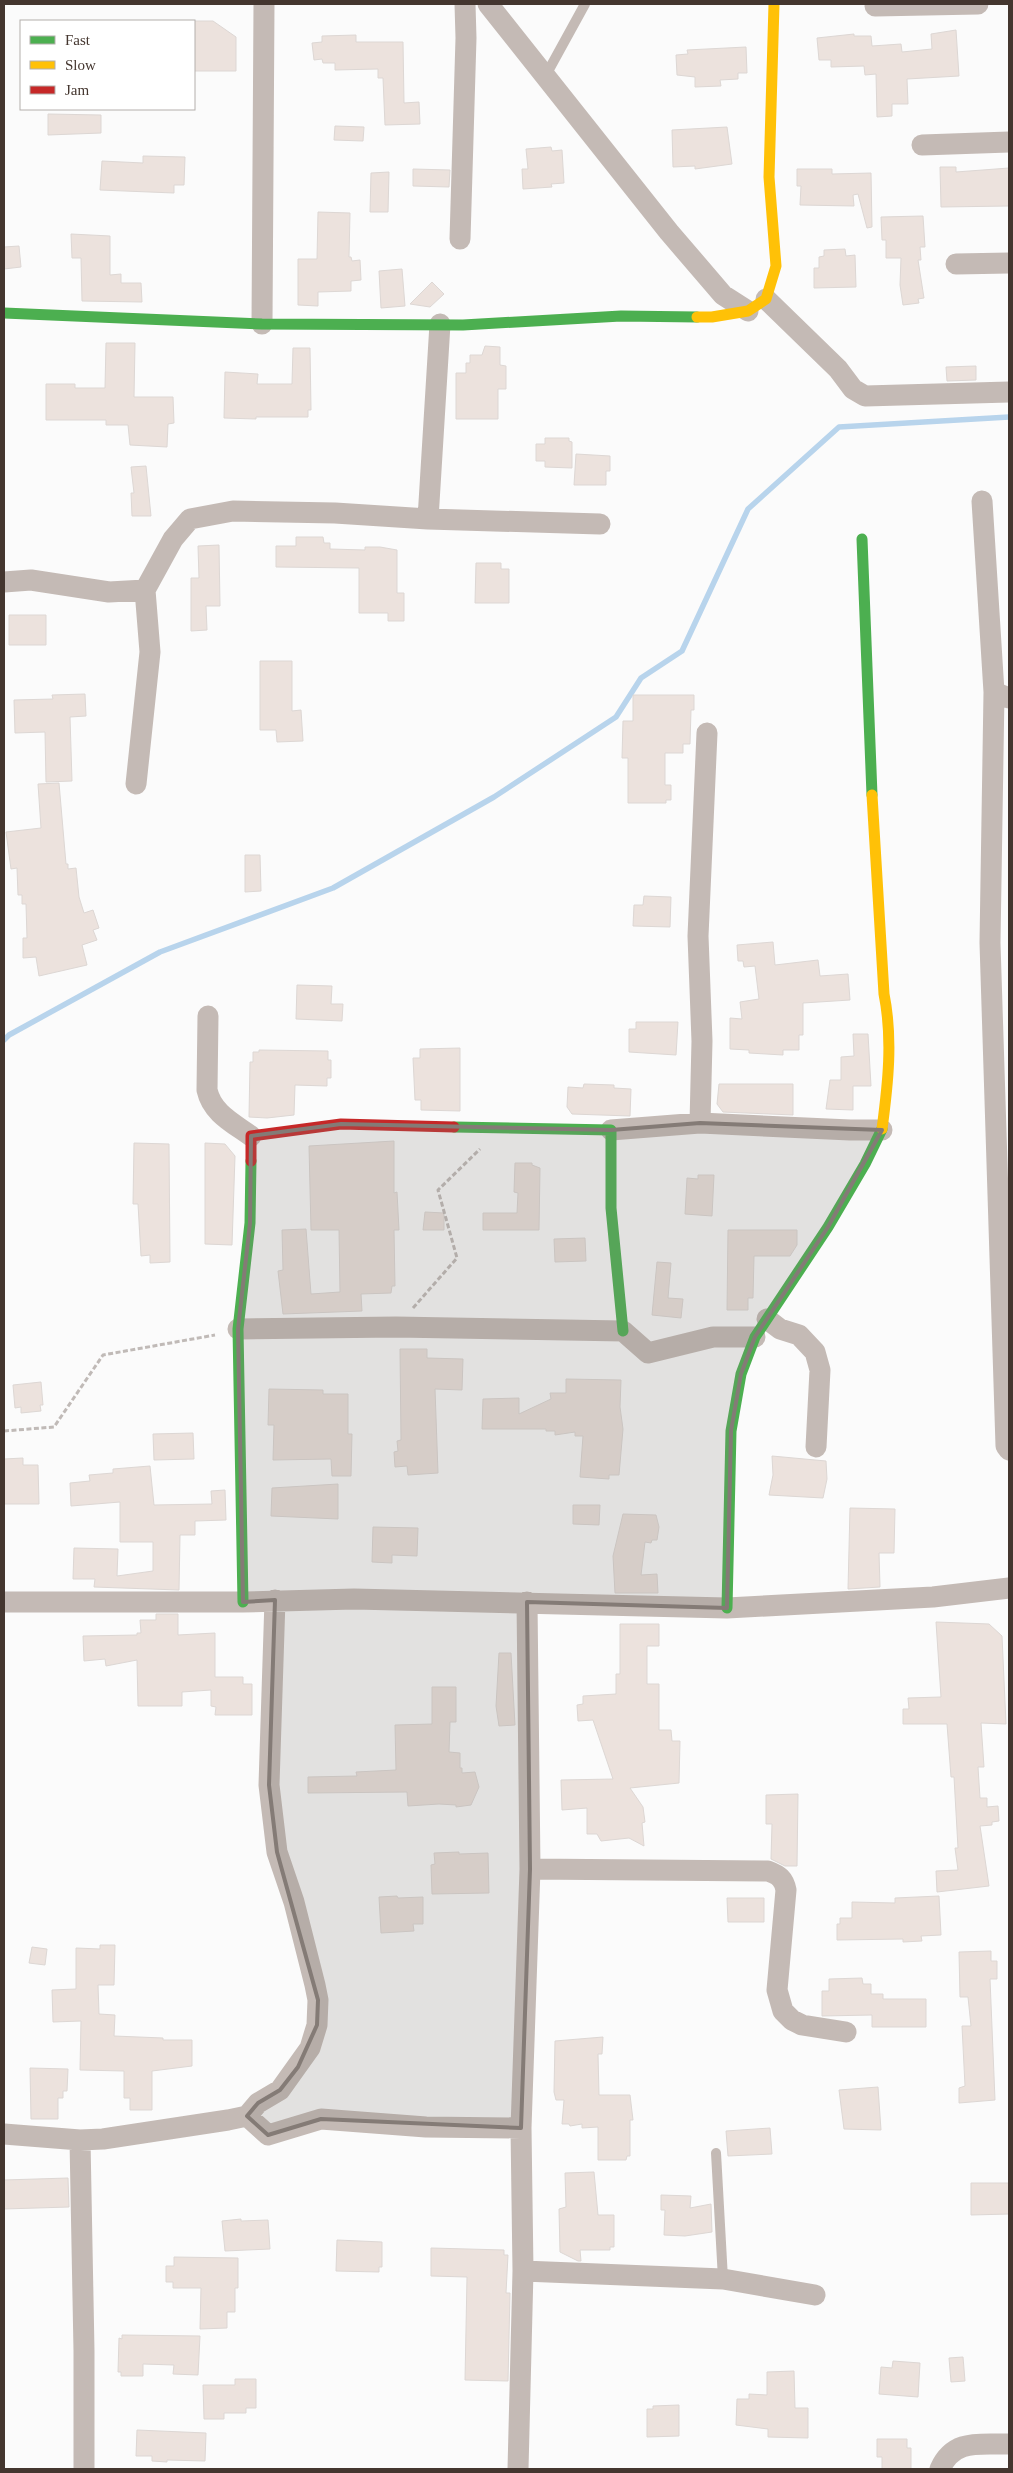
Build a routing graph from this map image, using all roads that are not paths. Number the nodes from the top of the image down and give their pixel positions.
1 (264, 4) edge
2 (465, 4) edge
3 (488, 4) edge
4 (585, 4) edge
5 (774, 4) edge
6 (978, 4) edge
7 (875, 6) dead end
8 (546, 75) junction
9 (1009, 142) edge
10 (922, 145) dead end
11 (460, 239) dead end
12 (1009, 263) edge
13 (956, 264) dead end
14 (757, 305) junction
15 (4, 313) edge
16 (262, 324) junction
17 (440, 324) junction
18 (1009, 392) edge
19 (982, 501) dead end
20 (428, 519) junction
21 (600, 524) dead end
22 (862, 539) dead end
23 (4, 582) edge
24 (145, 590) junction
25 (1001, 695) edge
26 (707, 732) dead end
27 (136, 784) dead end
28 (208, 1016) dead end
29 (700, 1123) junction
30 (611, 1130) junction
31 (882, 1130) junction
32 (251, 1136) junction
33 (1005, 1311) edge
34 (767, 1319) junction
35 (238, 1329) junction
36 (623, 1331) junction
37 (755, 1337) junction
38 (816, 1447) dead end
39 (1009, 1450) edge
40 (1009, 1588) edge
41 (276, 1600) junction
42 (4, 1602) edge
43 (242, 1602) junction
44 (527, 1602) junction
45 (727, 1608) junction
46 (530, 1869) junction
47 (846, 2032) dead end
48 (247, 2116) junction
49 (521, 2128) junction
50 (4, 2134) edge
51 (80, 2140) junction
52 (716, 2153) dead end
53 (523, 2271) junction
54 (723, 2279) junction
55 (815, 2295) dead end
56 (1009, 2444) edge
57 (84, 2469) edge
58 (518, 2469) edge
59 (940, 2469) edge

1 - 16 street
2 - 11 street
3 - 8 street
4 - 8 lane
5 - 14 street
6 - 7 street
8 - 14 street
9 - 10 street
12 - 13 street
14 - 17 street
14 - 18 street
15 - 16 street
16 - 17 street
17 - 20 street
19 - 25 street
20 - 21 street
20 - 24 street
22 - 31 street
23 - 24 street
24 - 27 street
25 - 33 street
26 - 29 street
28 - 32 street
29 - 30 street
29 - 31 street
30 - 32 street
30 - 36 street
31 - 34 street
32 - 35 street
33 - 39 street
34 - 37 street
34 - 38 street
35 - 36 street
35 - 43 street
36 - 37 street
37 - 45 street
40 - 45 street
41 - 43 street
41 - 44 street
41 - 48 street
42 - 43 street
44 - 45 street
44 - 46 street
46 - 47 street
46 - 49 street
48 - 49 street
48 - 51 street
49 - 53 street
50 - 51 street
51 - 57 street
52 - 54 lane
53 - 54 street
53 - 58 street
54 - 55 street
56 - 59 street

